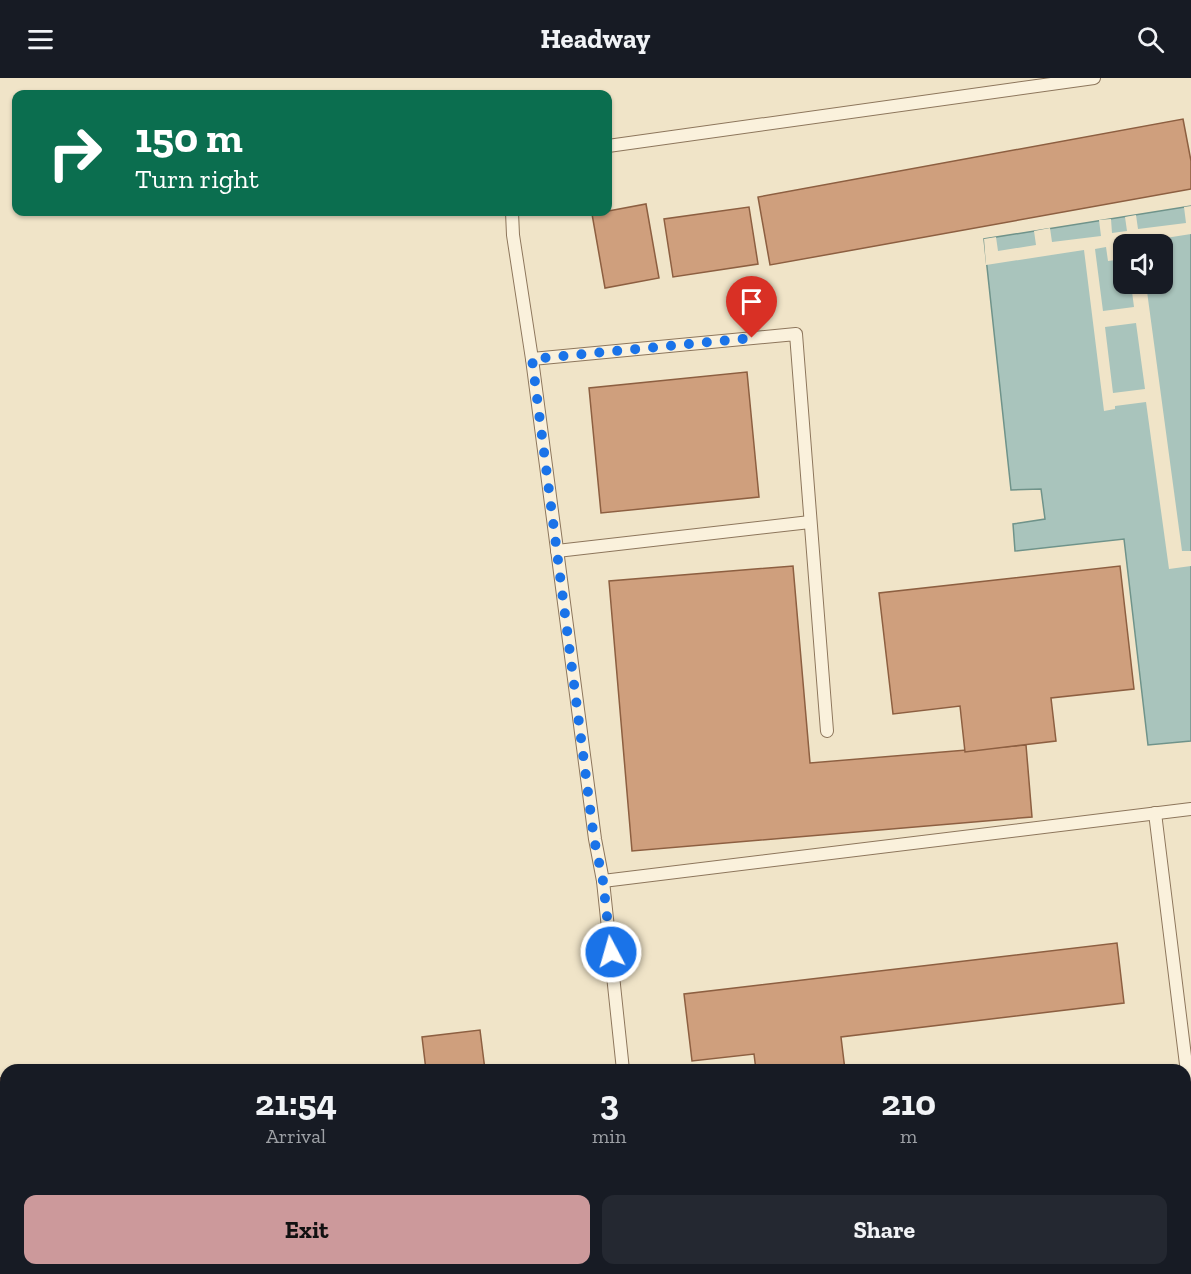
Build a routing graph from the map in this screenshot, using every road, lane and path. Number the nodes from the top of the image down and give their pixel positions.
1 (1094, 78) edge
2 (612, 145) edge
3 (512, 216) edge
4 (532, 359) junction
5 (810, 522) junction
6 (557, 551) junction
7 (827, 731) dead end
8 (1191, 809) edge
9 (1155, 813) junction
10 (603, 881) junction
11 (622, 1064) edge
12 (1186, 1064) edge

1 - 2 lane
3 - 4 lane
4 - 5 lane
4 - 6 lane
5 - 6 lane
5 - 7 lane
6 - 10 lane
8 - 9 lane
9 - 10 lane
9 - 12 lane
10 - 11 lane

